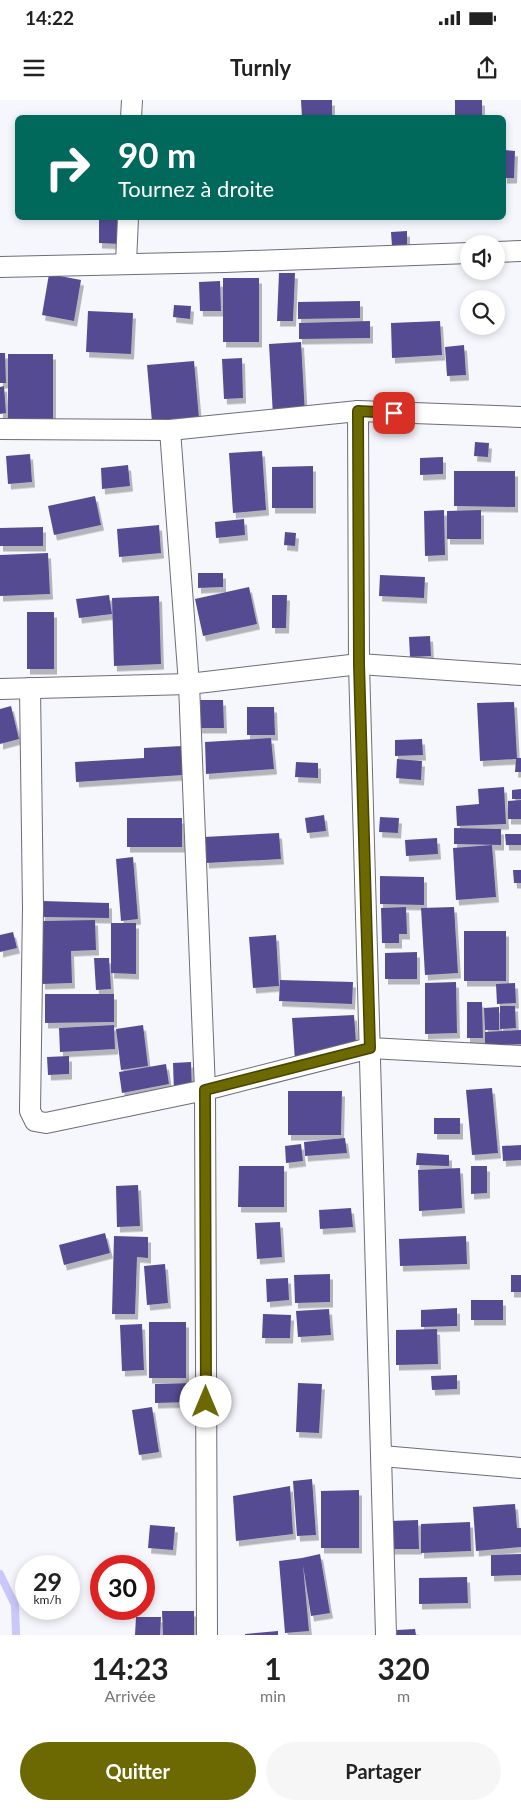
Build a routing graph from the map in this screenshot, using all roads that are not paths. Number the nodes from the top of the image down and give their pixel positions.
1 (132, 100) edge
2 (131, 115) edge
3 (128, 220) edge
4 (521, 251) edge
5 (505, 252) edge
6 (460, 253) edge
7 (126, 263) junction
8 (0, 267) edge
9 (358, 411) junction
10 (521, 417) edge
11 (0, 429) edge
12 (170, 430) junction
13 (359, 664) junction
14 (521, 675) edge
15 (189, 684) junction
16 (30, 688) junction
17 (0, 689) edge
18 (370, 1048) junction
19 (521, 1056) edge
20 (205, 1090) junction
21 (382, 1456) junction
22 (521, 1468) edge
23 (206, 1635) edge
24 (386, 1635) edge

1 - 2 street
3 - 7 street
4 - 5 street
6 - 7 street
7 - 8 street
9 - 10 street
9 - 12 street
9 - 13 street
11 - 12 street
12 - 15 street
13 - 14 street
13 - 15 street
13 - 18 street
15 - 16 street
15 - 20 street
16 - 17 street
16 - 20 street
18 - 19 street
18 - 20 street
18 - 21 street
20 - 23 street
21 - 22 street
21 - 24 street

